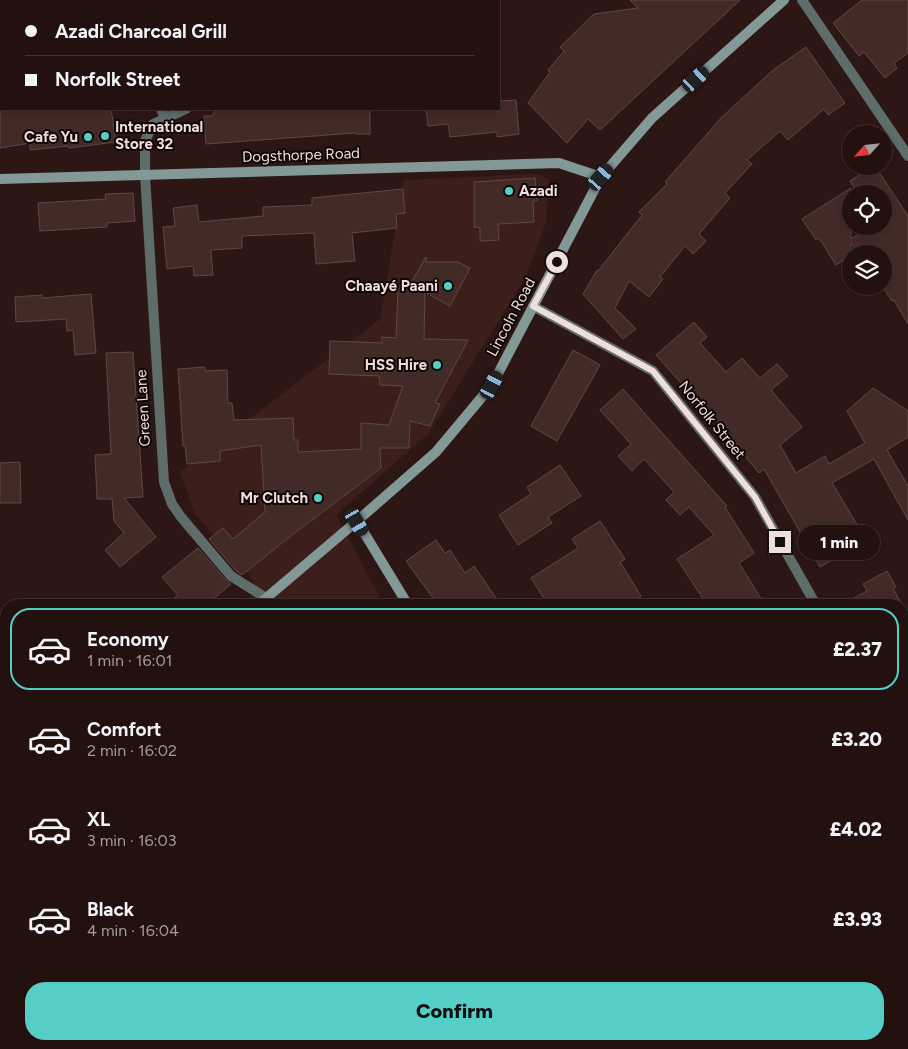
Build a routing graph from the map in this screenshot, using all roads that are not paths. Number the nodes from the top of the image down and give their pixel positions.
1 (784, 0) edge
2 (802, 0) edge
3 (180, 110) edge
4 (163, 113) edge
5 (908, 156) edge
6 (145, 175) junction
7 (601, 177) junction
8 (0, 179) edge
9 (533, 306) junction
10 (357, 522) junction
11 (258, 599) edge
12 (266, 599) edge
13 (404, 599) edge
14 (813, 599) edge

1 - 7 street, Lincoln Road
2 - 5 street
3 - 4 street
4 - 6 street, Green Lane
6 - 7 street, Dogsthorpe Road
6 - 8 street, Dogsthorpe Road
6 - 11 street, Green Lane
7 - 9 street, Lincoln Road
9 - 10 street, Lincoln Road
9 - 14 street, Norfolk Street
10 - 12 street, Lincoln Road
10 - 13 street

